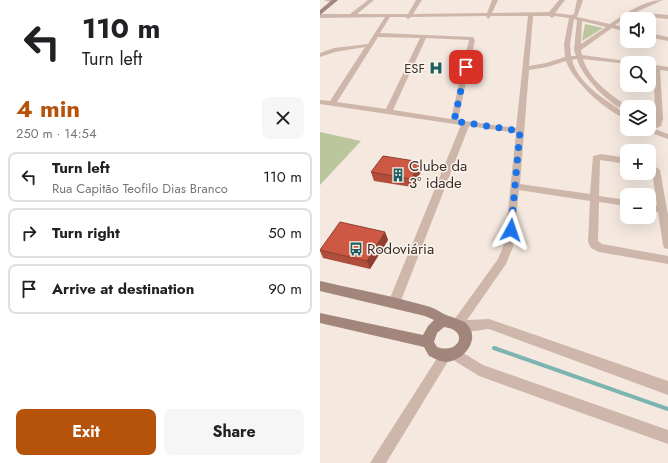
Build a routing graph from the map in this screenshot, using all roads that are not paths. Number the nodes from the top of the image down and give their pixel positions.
1 (331, 0) edge
2 (371, 0) edge
3 (419, 0) edge
4 (492, 0) edge
5 (562, 0) edge
6 (580, 0) edge
7 (660, 0) edge
8 (320, 7) edge
9 (632, 12) edge
10 (320, 14) edge
11 (531, 14) junction
12 (488, 15) junction
13 (552, 15) junction
14 (389, 16) junction
15 (408, 16) junction
16 (656, 16) edge
17 (351, 17) junction
18 (668, 17) edge
19 (576, 18) junction
20 (320, 19) edge
21 (620, 20) edge
22 (609, 27) junction
23 (620, 29) edge
24 (377, 35) junction
25 (424, 36) junction
26 (656, 36) edge
27 (668, 39) edge
28 (370, 45) junction
29 (577, 50) junction
30 (320, 55) edge
31 (578, 57) junction
32 (568, 58) junction
33 (620, 61) edge
34 (657, 67) joint
35 (526, 68) junction
36 (668, 69) edge
37 (320, 102) edge
38 (620, 103) edge
39 (332, 104) junction
40 (388, 112) junction
41 (620, 112) edge
42 (454, 121) junction
43 (466, 123) junction
44 (657, 126) joint
45 (668, 130) edge
46 (520, 131) junction
47 (656, 132) edge
48 (668, 137) edge
49 (620, 160) edge
50 (656, 170) edge
51 (515, 186) junction
52 (594, 198) junction
53 (620, 202) edge
54 (656, 208) edge
55 (662, 208) junction
56 (668, 245) edge
57 (668, 260) edge
58 (320, 286) edge
59 (394, 303) junction
60 (320, 318) edge
61 (456, 324) junction
62 (428, 342) junction
63 (450, 355) junction
64 (668, 388) edge
65 (668, 437) edge
66 (377, 463) edge

1 - 8 street
1 - 10 street
2 - 17 street
3 - 15 street
4 - 12 street
5 - 13 street
6 - 19 street
7 - 9 street
10 - 17 street
11 - 12 street
11 - 13 street
11 - 35 street
12 - 15 street
13 - 19 street
14 - 15 street
14 - 17 street
14 - 24 street
16 - 18 street
17 - 20 street
19 - 22 street
19 - 29 street
19 - 32 street
21 - 22 street
22 - 23 street
22 - 29 street
24 - 25 street
24 - 28 street
25 - 40 street
25 - 42 street
26 - 27 street
28 - 30 street
28 - 39 street
29 - 31 street
31 - 32 street
31 - 33 street
31 - 38 street
32 - 35 street
32 - 41 street
34 - 36 street
34 - 44 street
35 - 46 street
37 - 39 street
39 - 40 street
40 - 42 street
42 - 43 street
43 - 46 street
43 - 59 street
44 - 45 street
46 - 51 street
47 - 48 street
49 - 52 street
50 - 55 street
51 - 52 street
51 - 61 street
52 - 53 street
52 - 57 street
54 - 55 street
55 - 56 street
58 - 59 street
59 - 61 street
60 - 62 street
61 - 62 street
61 - 63 street
61 - 64 street
62 - 63 street
63 - 65 street
63 - 66 street

